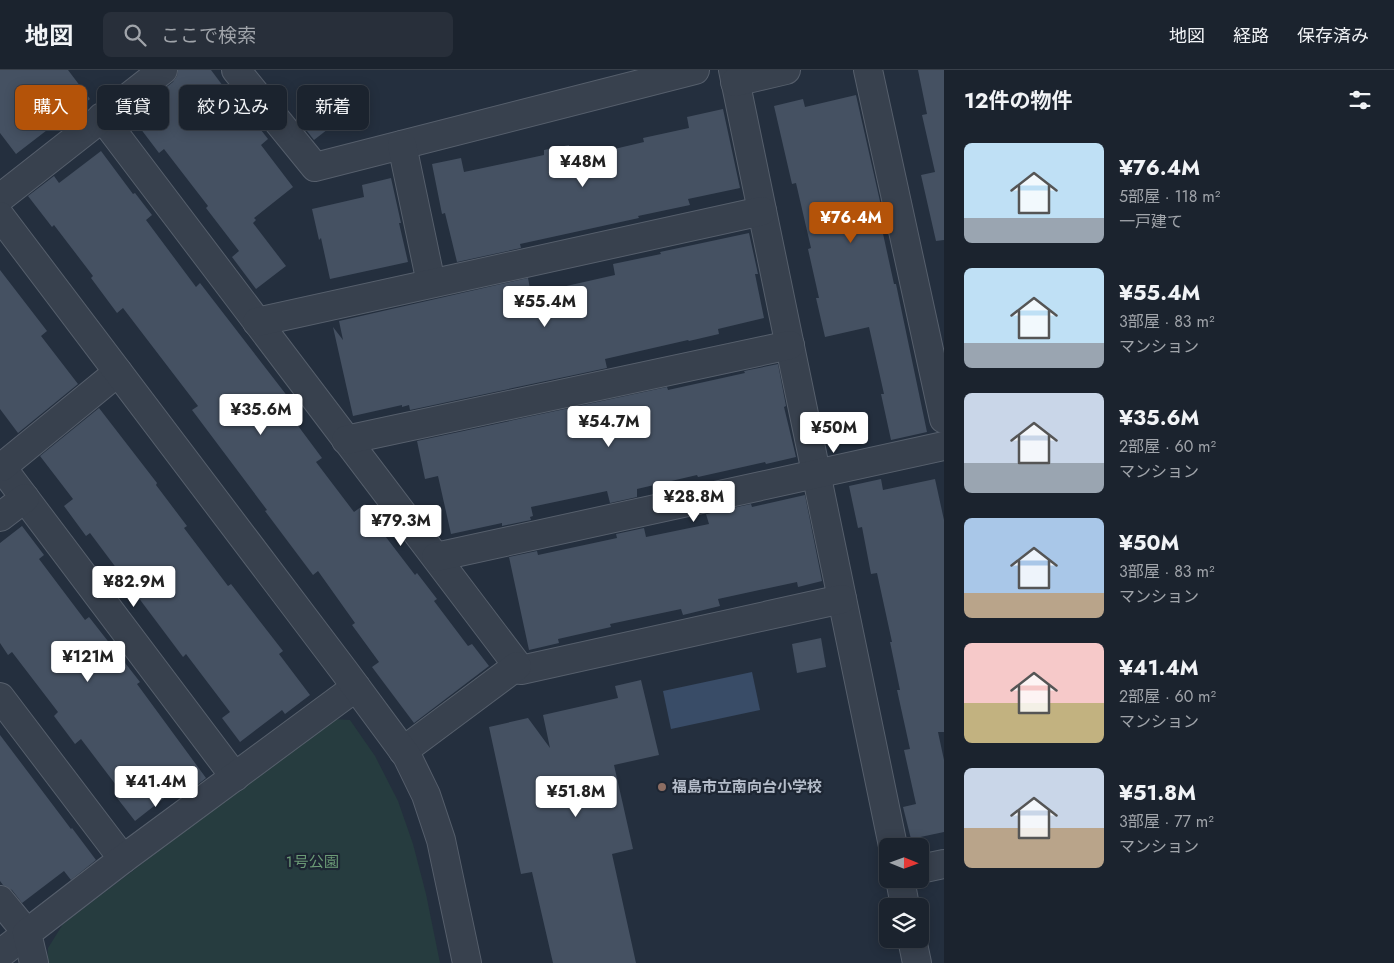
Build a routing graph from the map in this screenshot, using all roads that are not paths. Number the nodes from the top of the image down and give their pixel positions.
1 (163, 70) edge
2 (236, 70) edge
3 (695, 70) edge
4 (786, 70) edge
5 (868, 70) edge
6 (734, 76) edge
7 (144, 85) edge
8 (97, 122) edge
9 (111, 130) edge
10 (402, 145) junction
11 (0, 198) edge
12 (762, 211) junction
13 (0, 216) edge
14 (432, 283) junction
15 (257, 322) junction
16 (790, 345) junction
17 (118, 372) junction
18 (944, 419) edge
19 (346, 440) junction
20 (944, 446) edge
21 (1, 466) edge
22 (816, 475) junction
23 (25, 498) junction
24 (0, 517) edge
25 (436, 557) junction
26 (842, 599) junction
27 (518, 666) junction
28 (356, 687) junction
29 (0, 697) edge
30 (403, 751) junction
31 (235, 777) junction
32 (891, 838) edge
33 (123, 859) junction
34 (944, 864) edge
35 (929, 867) edge
36 (0, 900) edge
37 (27, 933) junction
38 (914, 948) edge
39 (0, 954) edge
40 (34, 963) edge
41 (467, 963) edge
42 (917, 963) edge

1 - 7 street
2 - 10 street
3 - 10 street
4 - 6 street
5 - 18 street
6 - 12 street
8 - 11 street
9 - 15 street
10 - 14 street
12 - 14 street
12 - 16 street
13 - 17 street
14 - 15 street
15 - 19 street
16 - 19 street
16 - 22 street
17 - 21 street
17 - 28 street
19 - 25 street
20 - 22 street
21 - 23 street
22 - 25 street
22 - 26 street
23 - 24 street
23 - 31 street
25 - 27 street
26 - 27 street
26 - 32 street
27 - 30 street
28 - 30 street
28 - 31 street
29 - 33 street
30 - 41 street
31 - 33 street
33 - 37 street
34 - 35 street
36 - 37 street
37 - 39 street
37 - 40 street
38 - 42 street

